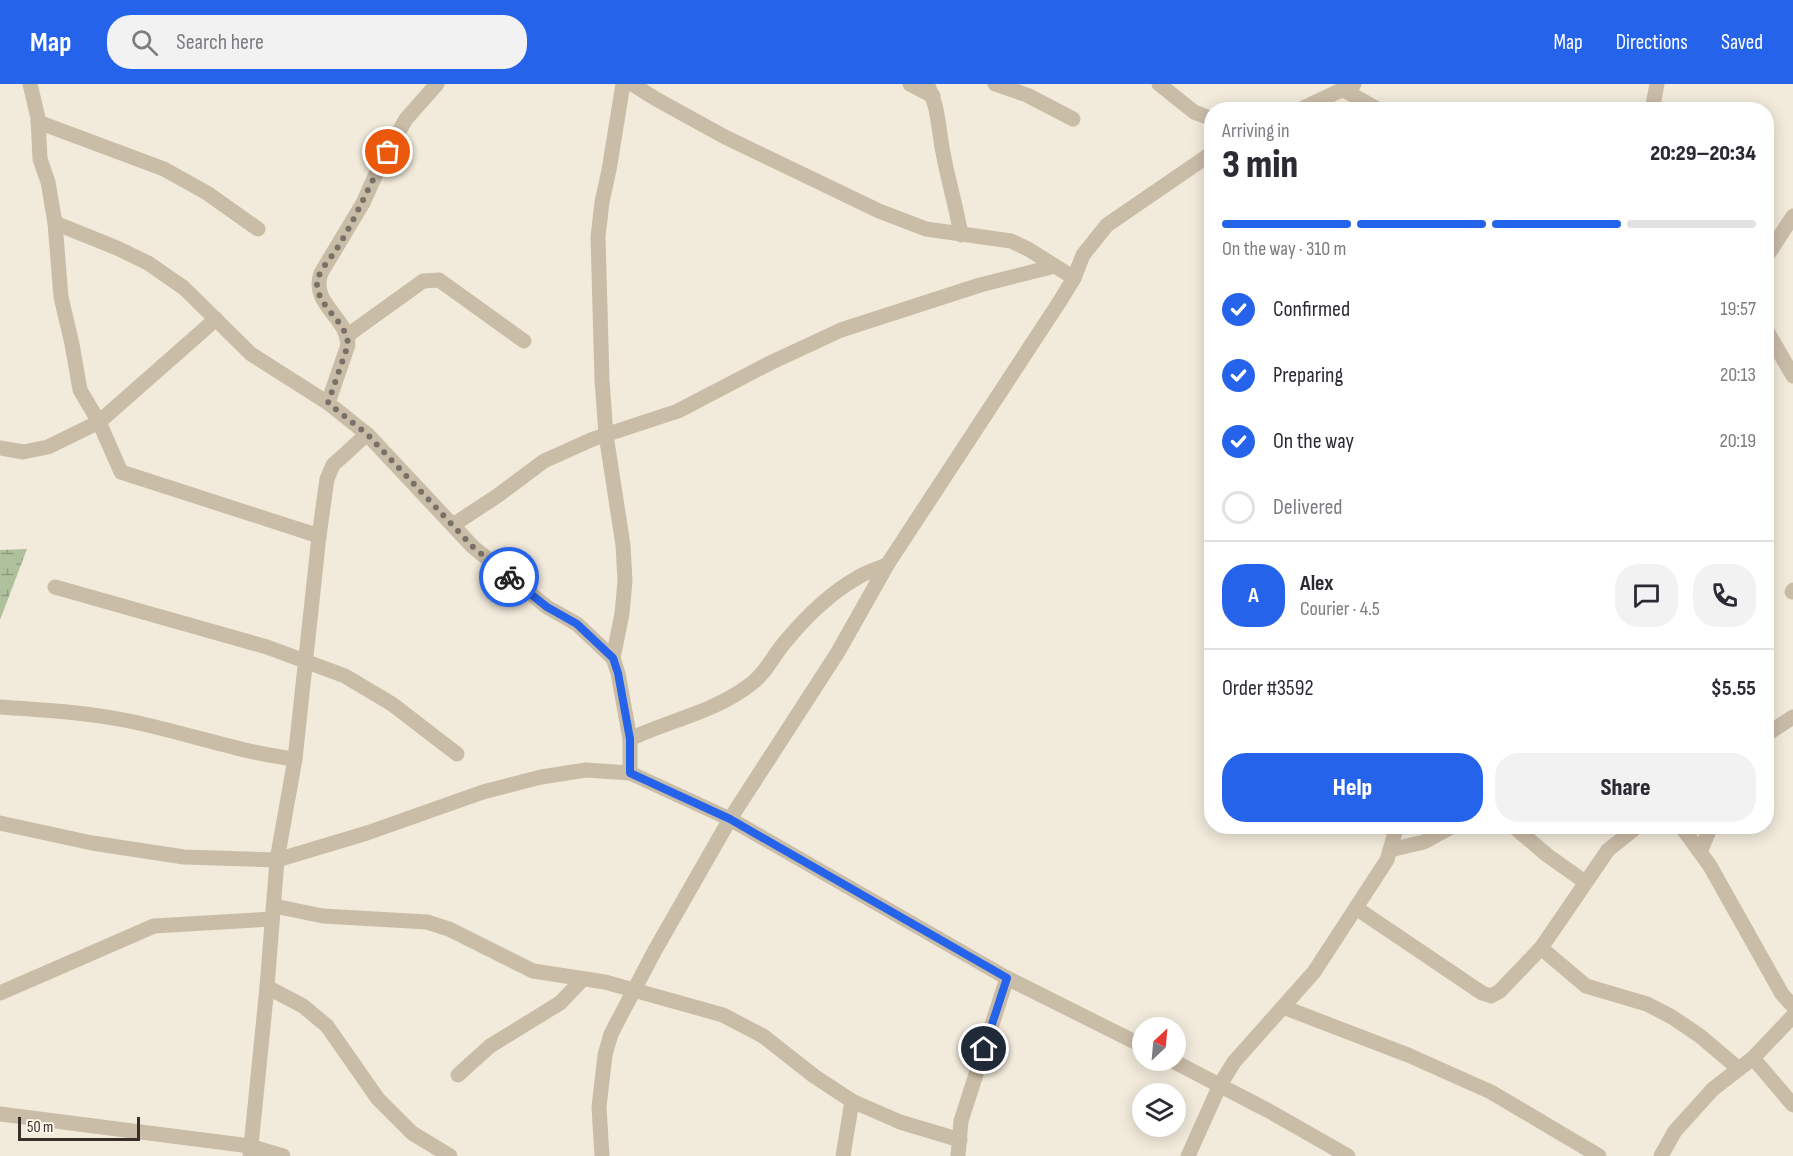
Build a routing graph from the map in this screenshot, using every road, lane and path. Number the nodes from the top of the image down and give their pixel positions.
1 (30, 84) edge
2 (436, 84) edge
3 (623, 84) edge
4 (632, 84) edge
5 (910, 84) edge
6 (995, 84) edge
7 (1159, 84) edge
8 (1657, 84) edge
9 (1348, 86) edge
10 (930, 90) edge
11 (1315, 102) edge
12 (1369, 102) edge
13 (1654, 102) edge
14 (1204, 116) edge
15 (1073, 119) dead end
16 (38, 123) junction
17 (1204, 158) edge
18 (1793, 216) edge
19 (55, 223) junction
20 (258, 229) dead end
21 (961, 234) junction
22 (1774, 245) edge
23 (1055, 266) junction
24 (1074, 278) junction
25 (216, 319) junction
26 (348, 335) junction
27 (524, 341) dead end
28 (1774, 341) edge
29 (1791, 366) edge
30 (328, 403) junction
31 (99, 422) junction
32 (367, 434) junction
33 (606, 435) junction
34 (0, 448) edge
35 (453, 525) junction
36 (319, 536) junction
37 (887, 565) junction
38 (55, 587) dead end
39 (613, 658) junction
40 (305, 661) junction
41 (0, 707) edge
42 (1793, 717) edge
43 (1774, 729) edge
44 (630, 739) junction
45 (457, 754) dead end
46 (295, 759) junction
47 (630, 773) junction
48 (730, 819) junction
49 (0, 822) edge
50 (1395, 834) edge
51 (1439, 834) edge
52 (1522, 834) edge
53 (1628, 834) edge
54 (1687, 834) edge
55 (1708, 834) edge
56 (1390, 850) junction
57 (1700, 852) junction
58 (277, 860) junction
59 (1585, 882) junction
60 (1356, 908) junction
61 (273, 912) junction
62 (1541, 948) junction
63 (1007, 978) junction
64 (583, 979) junction
65 (267, 987) junction
66 (634, 989) junction
67 (0, 993) edge
68 (1793, 1006) edge
69 (1283, 1007) junction
70 (1793, 1016) edge
71 (1132, 1040) edge
72 (1753, 1058) junction
73 (1186, 1067) edge
74 (1739, 1069) junction
75 (458, 1075) dead end
76 (1220, 1085) junction
77 (852, 1101) junction
78 (1793, 1105) edge
79 (0, 1114) edge
80 (960, 1140) junction
81 (250, 1151) edge
82 (283, 1156) edge
83 (450, 1156) edge
84 (602, 1156) edge
85 (843, 1156) edge
86 (958, 1156) edge
87 (1188, 1156) edge
88 (1348, 1156) edge
89 (1599, 1156) edge
90 (1661, 1156) edge

1 - 16 street
2 - 26 street
3 - 33 street
4 - 21 street
5 - 10 street
6 - 15 street
7 - 14 street
8 - 13 street
9 - 11 street
9 - 12 street
10 - 21 street
16 - 19 street
16 - 20 street
17 - 24 street
18 - 22 street
19 - 25 street
19 - 31 street
21 - 23 street
23 - 24 street
23 - 33 street
24 - 37 street
25 - 30 street
25 - 31 street
26 - 27 street
26 - 30 street
28 - 29 street
30 - 32 street
31 - 34 street
31 - 36 street
32 - 35 street
32 - 36 street
33 - 35 street
33 - 39 street
35 - 39 street
36 - 40 street
37 - 44 street
37 - 48 street
38 - 40 street
39 - 44 street
40 - 45 street
40 - 46 street
41 - 46 street
42 - 43 street
44 - 47 street
46 - 58 street
47 - 48 street
47 - 58 street
48 - 63 street
48 - 66 street
49 - 58 street
50 - 56 street
51 - 56 street
52 - 59 street
53 - 59 street
54 - 57 street
55 - 57 street
56 - 60 street
57 - 68 street
58 - 61 street
59 - 62 street
60 - 62 street
60 - 69 street
61 - 64 street
61 - 65 street
61 - 67 street
62 - 74 street
63 - 71 street
63 - 80 street
64 - 66 street
64 - 75 street
65 - 81 street
65 - 83 street
66 - 77 street
66 - 84 street
69 - 76 street
69 - 89 street
70 - 72 street
72 - 74 street
72 - 78 street
73 - 76 street
74 - 90 street
76 - 87 street
76 - 88 street
77 - 80 street
77 - 85 street
79 - 81 street
80 - 86 street
81 - 82 street

